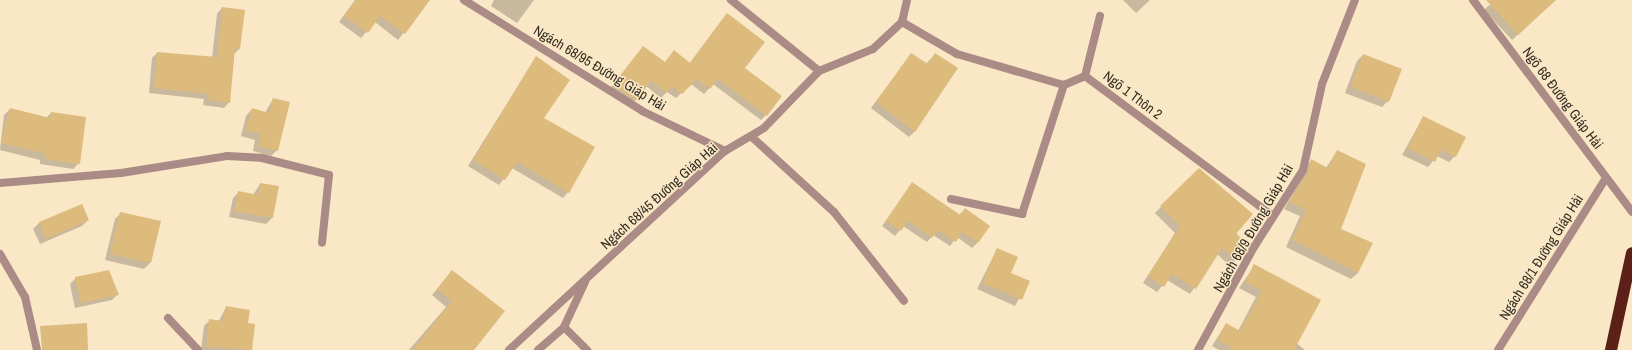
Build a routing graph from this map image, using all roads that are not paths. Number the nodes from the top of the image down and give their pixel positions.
1 (464, 0) edge
2 (731, 0) edge
3 (906, 0) edge
4 (1354, 0) edge
5 (1474, 0) edge
6 (1100, 16) dead end
7 (902, 22) junction
8 (819, 71) junction
9 (1085, 76) junction
10 (1064, 85) junction
11 (753, 138) junction
12 (726, 152) junction
13 (1606, 178) junction
14 (0, 184) edge
15 (950, 199) dead end
16 (1632, 212) edge
17 (1273, 216) junction
18 (322, 243) dead end
19 (0, 254) edge
20 (1632, 254) edge
21 (587, 278) junction
22 (904, 301) dead end
23 (168, 318) dead end
24 (564, 327) junction
25 (37, 350) edge
26 (198, 350) edge
27 (509, 350) edge
28 (538, 350) edge
29 (587, 350) edge
30 (1198, 350) edge
31 (1498, 350) edge
32 (1611, 350) edge

1 - 12 street, Ngách 68/95 Đường Giáp Hải
2 - 8 street
3 - 7 street
4 - 17 street, Ngách 68/9 Đường Giáp Hải
5 - 13 street, Ngõ 68 Đường Giáp Hải
6 - 9 street
7 - 8 street, Ngách 68/45 Đường Giáp Hải
7 - 10 street
8 - 11 street, Ngách 68/45 Đường Giáp Hải
9 - 10 street, Ngõ 1 Thôn 2
9 - 17 street, Ngõ 1 Thôn 2
10 - 15 street
11 - 12 street, Ngách 68/45 Đường Giáp Hải
11 - 22 street
12 - 21 street, Ngách 68/45 Đường Giáp Hải
13 - 16 street, Ngõ 68 Đường Giáp Hải
13 - 31 street, Ngách 68/1 Đường Giáp Hải
14 - 18 street
17 - 30 street, Ngách 68/9 Đường Giáp Hải
19 - 25 street
20 - 32 highway
21 - 24 street, Ngách 68/45 Đường Giáp Hải
21 - 27 street, Ngách 68/45 Đường Giáp Hải
23 - 26 street
24 - 28 street, Ngách 68/45 Đường Giáp Hải
24 - 29 street

